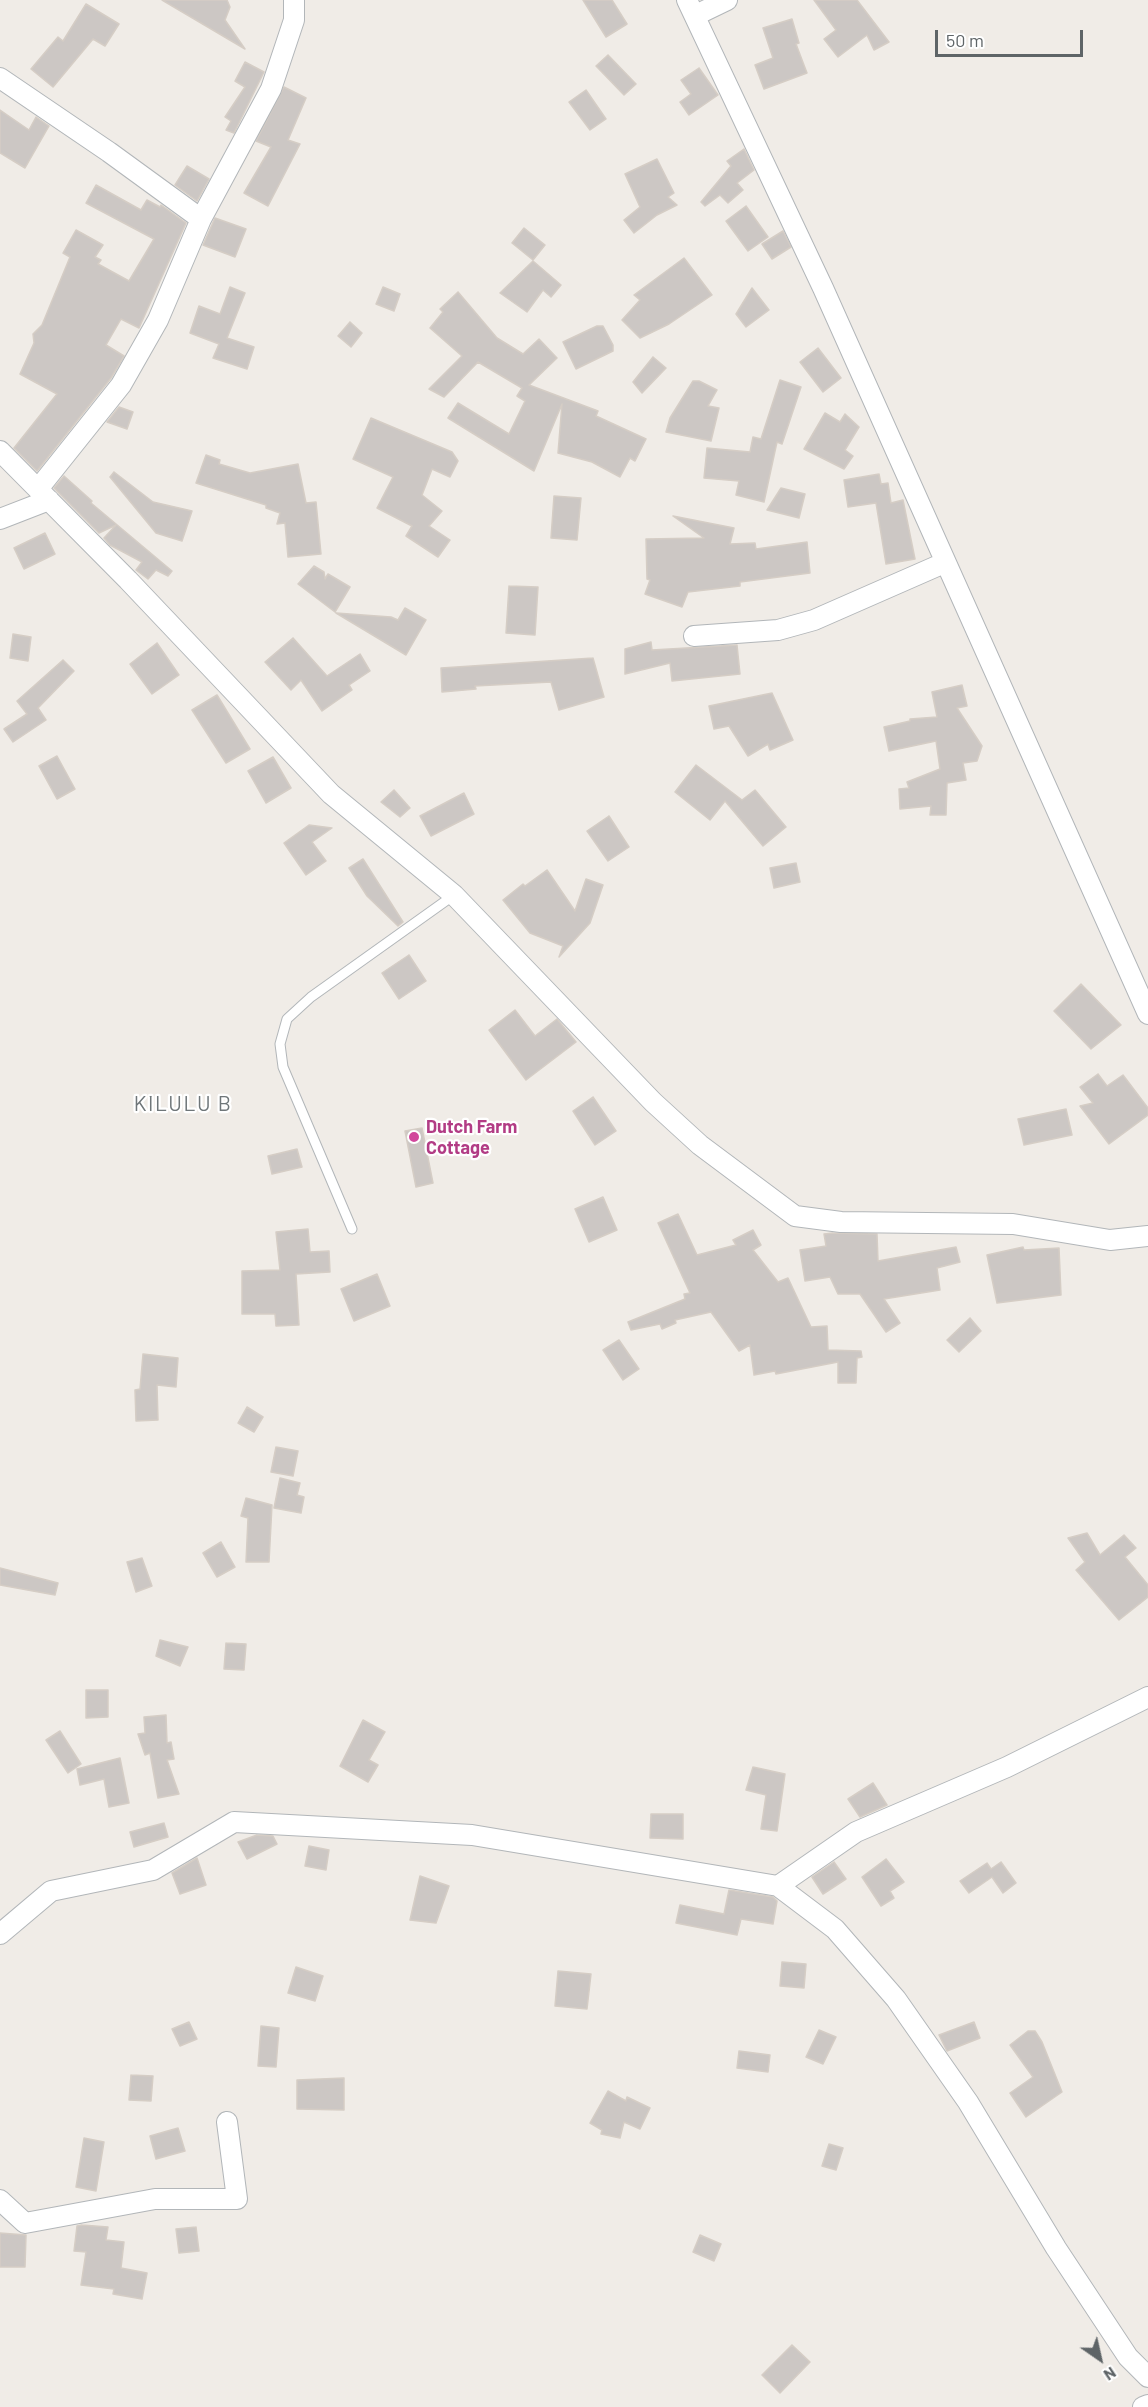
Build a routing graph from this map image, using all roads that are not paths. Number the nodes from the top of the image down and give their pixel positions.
1 (294, 0) edge
2 (727, 0) edge
3 (691, 7) edge
4 (0, 78) edge
5 (201, 219) junction
6 (0, 451) edge
7 (43, 495) junction
8 (0, 519) edge
9 (944, 563) junction
10 (694, 636) dead end
11 (454, 894) junction
12 (1148, 1014) edge
13 (352, 1229) dead end
14 (1148, 1236) edge
15 (1148, 1697) edge
16 (778, 1886) junction
17 (0, 1934) edge
18 (227, 2122) dead end
19 (0, 2200) edge
20 (1148, 2377) edge
21 (1148, 2405) edge
22 (1143, 2407) edge

1 - 5 street
2 - 3 street
3 - 9 street
4 - 5 street
5 - 7 street
6 - 7 street
7 - 8 street
7 - 11 street
9 - 10 street
9 - 12 street
11 - 13 lane
11 - 14 street
15 - 16 street
16 - 17 street
16 - 20 street
18 - 19 street
21 - 22 street

